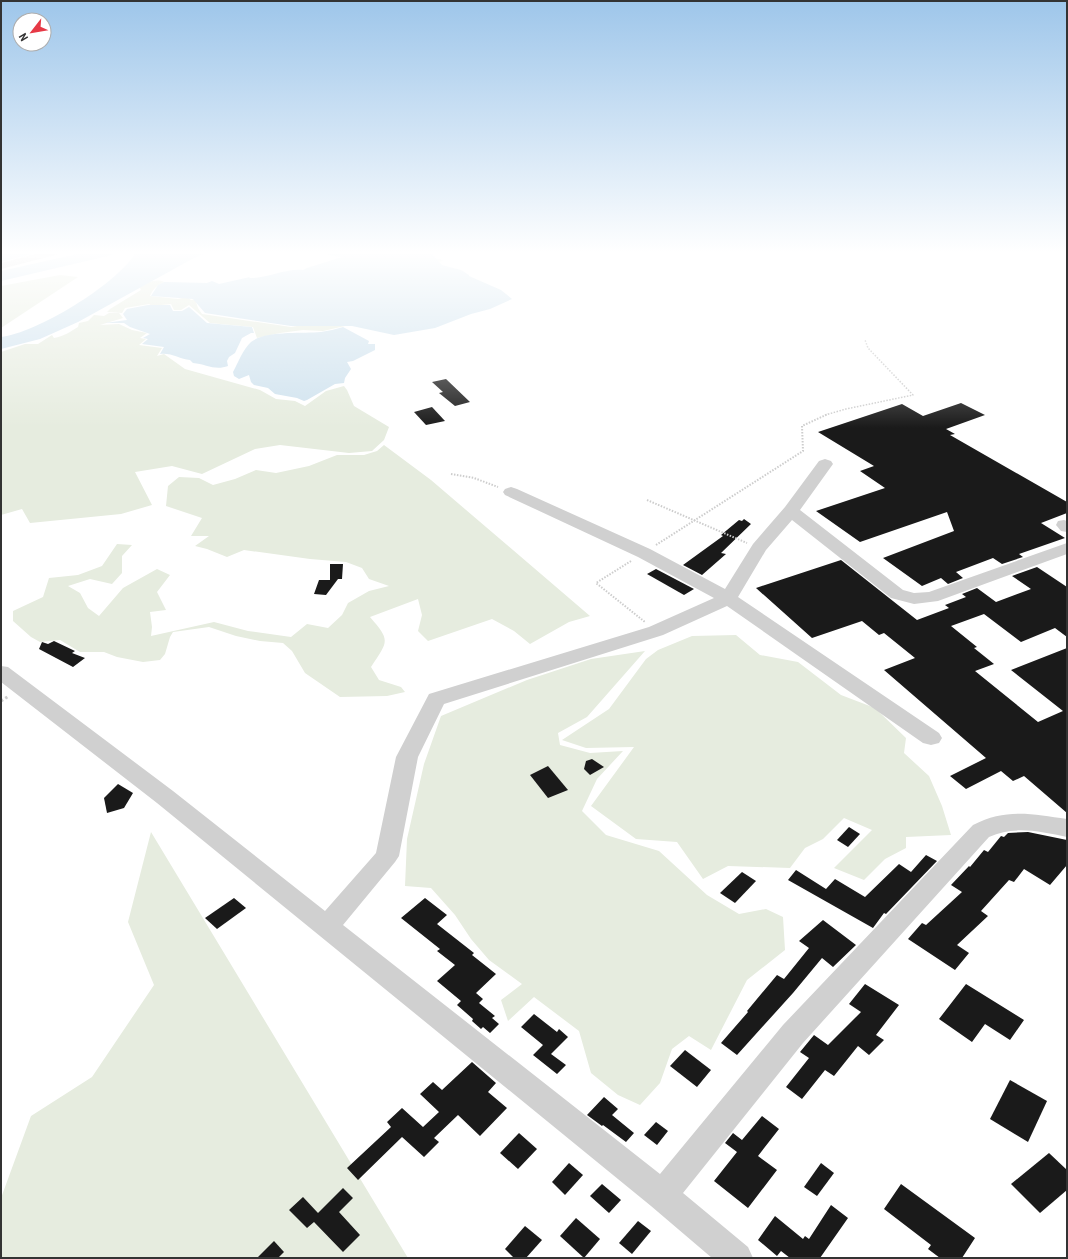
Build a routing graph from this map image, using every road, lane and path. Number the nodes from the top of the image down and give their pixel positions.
1 (865, 340) dead end
2 (825, 464) dead end
3 (451, 474) dead end
4 (511, 492) joint
5 (647, 500) dead end
6 (791, 511) junction
7 (694, 520) junction
8 (758, 548) junction
9 (1067, 548) edge
10 (644, 553) junction
11 (728, 598) junction
12 (656, 631) junction
13 (1, 672) edge
14 (931, 738) dead end
15 (1067, 820) edge
16 (1007, 822) junction
17 (1067, 828) edge
18 (326, 927) junction
19 (662, 1195) junction
20 (737, 1258) edge

1 - 7 path
2 - 6 street
3 - 4 path
4 - 10 street
5 - 7 path
6 - 8 street
6 - 9 street
7 - 8 path
7 - 10 path
8 - 11 street
10 - 11 street
10 - 12 path
11 - 12 street
11 - 14 street
12 - 18 street
13 - 18 street
15 - 16 street
16 - 17 street
16 - 19 street
18 - 19 street
19 - 20 street

